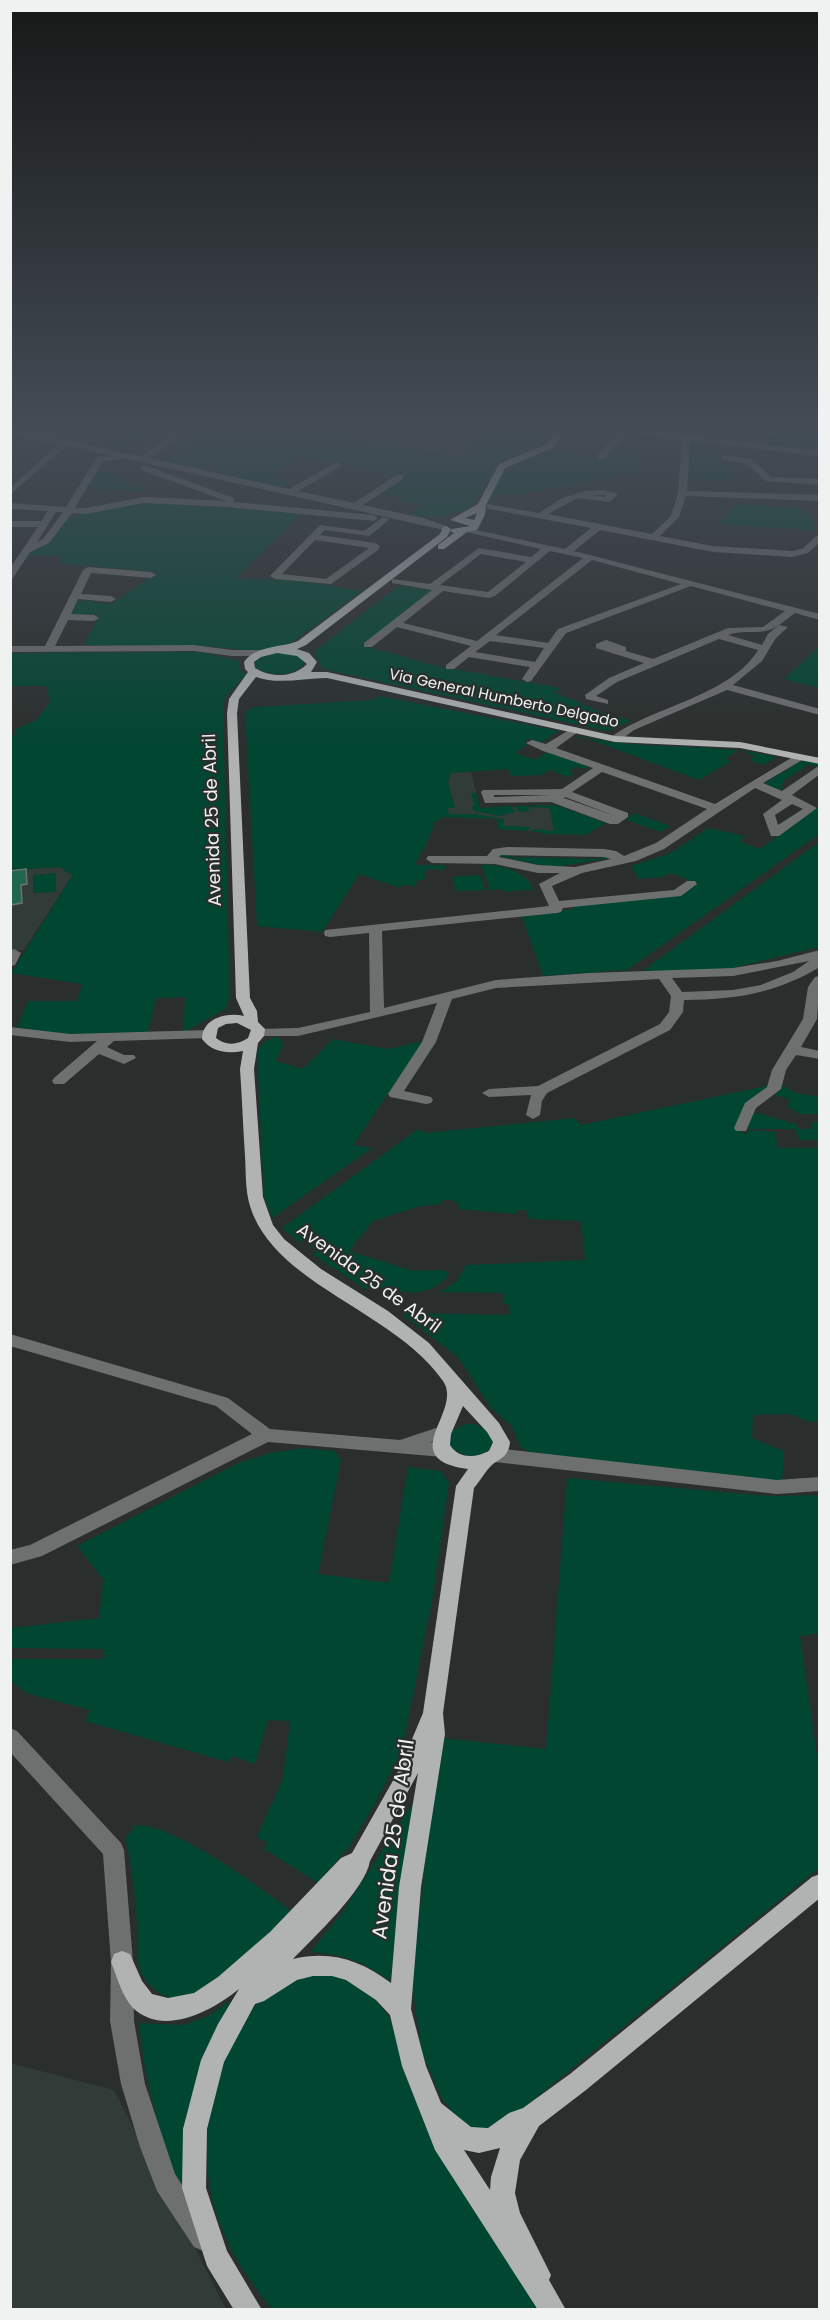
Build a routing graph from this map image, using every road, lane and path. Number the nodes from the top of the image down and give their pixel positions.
1 (35, 537) edge
2 (49, 537) edge
3 (313, 537) edge
4 (315, 537) edge
5 (362, 537) edge
6 (441, 537) edge
7 (457, 537) edge
8 (503, 537) edge
9 (585, 537) edge
10 (649, 537) edge
11 (818, 537) edge
12 (653, 538) joint
13 (356, 543) junction
14 (548, 548) junction
15 (27, 550) junction
16 (567, 552) junction
17 (590, 557) junction
18 (533, 560) junction
19 (151, 575) dead end
20 (10, 576) edge
21 (395, 581) junction
22 (691, 583) junction
23 (436, 588) junction
24 (74, 596) junction
25 (111, 599) dead end
26 (798, 611) junction
27 (63, 617) junction
28 (819, 617) edge
29 (94, 618) dead end
30 (395, 624) junction
31 (772, 630) junction
32 (717, 635) junction
33 (486, 637) junction
34 (477, 644) junction
35 (368, 645) dead end
36 (550, 646) junction
37 (10, 649) edge
38 (765, 649) junction
39 (48, 650) junction
40 (285, 650) junction
41 (617, 651) dead end
42 (232, 653) junction
43 (262, 653) junction
44 (466, 654) junction
45 (306, 655) junction
46 (654, 663) junction
47 (312, 665) junction
48 (537, 665) junction
49 (251, 667) junction
50 (450, 668) dead end
51 (299, 675) junction
52 (327, 675) junction
53 (275, 678) junction
54 (527, 680) dead end
55 (726, 686) junction
56 (604, 702) dead end
57 (819, 712) edge
58 (232, 713) junction
59 (574, 730) junction
60 (615, 739) junction
61 (532, 743) dead end
62 (548, 749) junction
63 (800, 757) junction
64 (819, 761) edge
65 (602, 767) junction
66 (819, 768) edge
67 (754, 783) junction
68 (560, 796) junction
69 (715, 808) junction
70 (432, 859) dead end
71 (493, 860) junction
72 (621, 861) junction
73 (523, 866) junction
74 (578, 870) junction
75 (544, 884) junction
76 (691, 884) dead end
77 (555, 905) junction
78 (375, 928) junction
79 (330, 933) dead end
80 (817, 960) edge
81 (663, 974) junction
82 (819, 980) edge
83 (678, 996) junction
84 (446, 997) junction
85 (243, 998) junction
86 (377, 1014) junction
87 (224, 1020) junction
88 (10, 1031) edge
89 (253, 1033) junction
90 (208, 1034) junction
91 (110, 1037) junction
92 (223, 1047) junction
93 (97, 1048) junction
94 (792, 1050) junction
95 (819, 1055) edge
96 (129, 1058) dead end
97 (247, 1069) junction
98 (59, 1081) dead end
99 (541, 1090) junction
100 (489, 1093) dead end
101 (426, 1100) dead end
102 (533, 1115) dead end
103 (741, 1128) dead end
104 (10, 1340) edge
105 (454, 1381) junction
106 (490, 1424) junction
107 (266, 1435) junction
108 (446, 1441) junction
109 (494, 1451) junction
110 (819, 1484) edge
111 (465, 1486) junction
112 (10, 1558) edge
113 (433, 1713) junction
114 (10, 1737) edge
115 (360, 1859) junction
116 (819, 1884) edge
117 (122, 1962) junction
118 (241, 2008) junction
119 (400, 2009) junction
120 (434, 2112) junction
121 (530, 2118) junction
122 (216, 2257) junction
123 (550, 2305) edge
124 (249, 2310) edge

1 - 15 street
2 - 15 street
3 - 13 street
4 - 13 street
5 - 13 street
6 - 40 main road, Avenida 25 de Abril
7 - 21 main road
8 - 14 street
9 - 16 street
10 - 12 street
11 - 12 street
14 - 16 street
14 - 18 street
15 - 20 street
16 - 17 street
17 - 22 street
17 - 33 street
18 - 23 street
18 - 23 street
19 - 24 street
21 - 23 street
21 - 45 main road
22 - 26 street
22 - 36 street
23 - 30 street
24 - 25 street
24 - 27 street
26 - 28 street
26 - 31 street
27 - 29 street
27 - 39 street
30 - 34 street
30 - 35 street
31 - 32 street
31 - 38 street
32 - 38 street
32 - 46 street
33 - 34 street
33 - 36 street
34 - 44 street
36 - 48 street
37 - 39 street
38 - 55 street
39 - 42 street
40 - 43 main road, Avenida 25 de Abril
40 - 45 main road, Avenida 25 de Abril
41 - 46 street
42 - 43 street
42 - 49 street
43 - 49 main road, Avenida 25 de Abril
44 - 48 street
44 - 50 street
45 - 47 main road
46 - 56 street
47 - 51 main road
47 - 52 main road, Via General Humberto Delgado
48 - 54 street
49 - 53 main road, Avenida 25 de Abril
49 - 58 main road, Avenida 25 de Abril
51 - 52 main road, Via General Humberto Delgado
51 - 53 main road, Avenida 25 de Abril
52 - 59 main road, Via General Humberto Delgado
53 - 58 main road, Avenida 25 de Abril
55 - 57 street
55 - 60 street
58 - 85 main road, Avenida 25 de Abril
59 - 60 main road, Via General Humberto Delgado
59 - 62 street
60 - 63 main road, Via General Humberto Delgado
61 - 62 street
62 - 65 street
63 - 64 main road, Via General Humberto Delgado
63 - 67 street
65 - 68 street
65 - 69 street
66 - 67 street
67 - 69 street
68 - 68 street
69 - 72 street
70 - 71 street
71 - 72 street
71 - 73 street
72 - 74 street
73 - 74 street
73 - 75 street
74 - 75 street
75 - 77 street
76 - 77 street
77 - 78 street
78 - 79 street
78 - 86 street
80 - 81 street
80 - 83 street
81 - 83 street
81 - 84 street
82 - 94 street
83 - 99 street
84 - 86 street
84 - 101 street
85 - 87 main road
85 - 89 main road, Avenida 25 de Abril
86 - 89 street
87 - 89 main road
87 - 90 main road
88 - 91 street
89 - 92 main road
89 - 97 main road, Avenida 25 de Abril
90 - 91 street
90 - 92 main road
91 - 93 street
92 - 97 main road
93 - 96 street
93 - 98 street
94 - 95 street
94 - 103 street
97 - 105 main road, Avenida 25 de Abril
99 - 100 street
99 - 102 street
104 - 107 street
105 - 106 main road, Avenida 25 de Abril
105 - 108 main road
106 - 108 main road
106 - 109 main road, Avenida 25 de Abril
107 - 108 street
107 - 112 street
108 - 109 main road
108 - 111 main road
109 - 110 street
109 - 111 main road
111 - 113 main road, Avenida 25 de Abril
113 - 115 main road, Avenida 25 de Abril
113 - 119 main road, Avenida 25 de Abril
114 - 117 street
115 - 117 main road
115 - 118 main road, Avenida 25 de Abril
116 - 121 main road
117 - 122 street
118 - 119 main road, Avenida 25 de Abril
118 - 122 main road, Avenida 25 de Abril
119 - 120 main road, Avenida 25 de Abril
120 - 121 main road
120 - 123 main road, Avenida 25 de Abril
121 - 123 main road
122 - 124 main road, Avenida 25 de Abril

